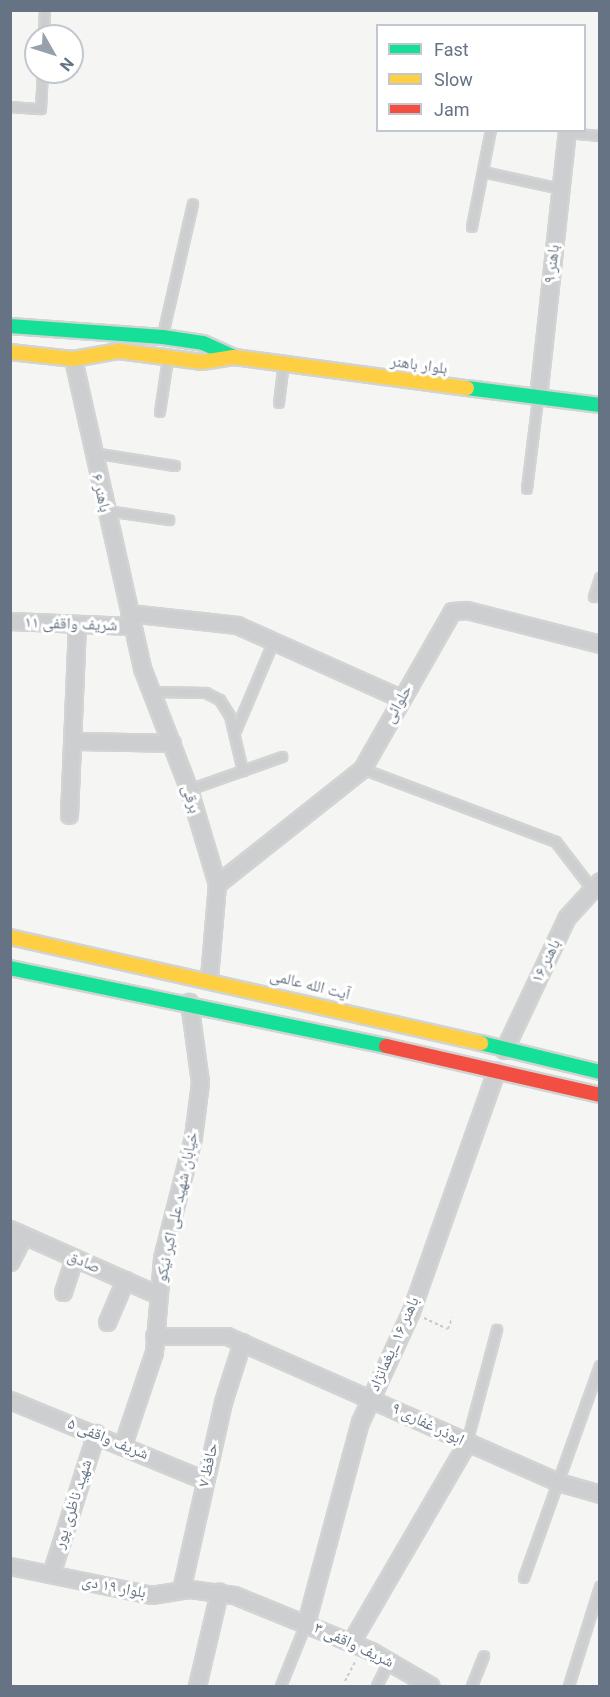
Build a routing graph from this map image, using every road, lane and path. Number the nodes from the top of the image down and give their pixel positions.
1 (42, 84) edge
2 (10, 106) edge
3 (491, 132) edge
4 (566, 132) edge
5 (600, 136) edge
6 (483, 172) junction
7 (560, 189) junction
8 (193, 204) dead end
9 (472, 227) dead end
10 (10, 326) edge
11 (163, 337) junction
12 (10, 352) edge
13 (168, 357) junction
14 (234, 357) junction
15 (73, 359) junction
16 (285, 364) junction
17 (538, 397) junction
18 (279, 403) dead end
19 (600, 405) edge
20 (160, 412) dead end
21 (92, 453) junction
22 (175, 466) dead end
23 (527, 489) dead end
24 (105, 511) junction
25 (169, 520) dead end
26 (600, 578) edge
27 (594, 597) dead end
28 (131, 620) junction
29 (10, 621) edge
30 (77, 624) junction
31 (275, 640) junction
32 (600, 644) edge
33 (154, 692) junction
34 (400, 698) junction
35 (235, 733) junction
36 (72, 741) junction
37 (172, 743) junction
38 (282, 757) dead end
39 (362, 769) junction
40 (243, 771) junction
41 (189, 790) junction
42 (69, 815) dead end
43 (217, 884) junction
44 (597, 886) edge
45 (10, 936) edge
46 (10, 968) edge
47 (209, 978) junction
48 (189, 1002) junction
49 (504, 1050) junction
50 (496, 1071) junction
51 (600, 1072) edge
52 (600, 1095) edge
53 (17, 1232) edge
54 (74, 1258) junction
55 (10, 1262) edge
56 (125, 1280) junction
57 (63, 1292) dead end
58 (158, 1295) junction
59 (411, 1311) junction
60 (452, 1318) dead end
61 (108, 1322) dead end
62 (497, 1330) dead end
63 (154, 1336) junction
64 (242, 1342) junction
65 (600, 1366) edge
66 (370, 1397) junction
67 (10, 1401) edge
68 (96, 1433) junction
69 (467, 1443) junction
70 (123, 1444) junction
71 (204, 1480) junction
72 (558, 1482) junction
73 (600, 1494) edge
74 (10, 1566) edge
75 (51, 1574) junction
76 (524, 1578) dead end
77 (600, 1587) edge
78 (181, 1590) junction
79 (219, 1592) junction
80 (306, 1623) junction
81 (357, 1645) junction
82 (484, 1656) dead end
83 (390, 1661) junction
84 (410, 1680) edge
85 (345, 1681) dead end
86 (197, 1686) edge
87 (281, 1686) edge
88 (377, 1686) edge
89 (431, 1686) edge
90 (472, 1686) edge
91 (569, 1686) edge

1 - 2 lane
3 - 6 lane
4 - 5 lane
4 - 7 street, باهنر ۹
6 - 7 lane
6 - 9 lane
7 - 17 street, باهنر ۹
8 - 11 lane
10 - 11 street, بلوار باهنر
11 - 14 street, بلوار باهنر
12 - 15 street, بلوار باهنر
13 - 14 street, بلوار باهنر
13 - 15 street, بلوار باهنر
13 - 20 lane
14 - 16 street, بلوار باهنر
15 - 21 street, باهنر ۶
16 - 17 street, بلوار باهنر
16 - 18 lane
17 - 19 street, بلوار باهنر
17 - 23 lane
21 - 22 lane
21 - 24 street, باهنر ۶
24 - 25 lane
24 - 28 street, باهنر ۶
26 - 27 lane
28 - 30 street, شریف واقفی ۱۱
28 - 31 street, شریف واقفی ۱۱
28 - 33 street, برقی
29 - 30 street, شریف واقفی ۱۱
30 - 36 street
31 - 34 street, شریف واقفی ۱۱
31 - 35 lane
32 - 34 street, حلوائی
33 - 35 lane
33 - 37 street, برقی
34 - 39 street, حلوائی
35 - 40 lane
36 - 37 street
36 - 42 street
37 - 41 street, برقی
38 - 40 lane
39 - 43 street, حلوائی
39 - 44 lane
40 - 41 lane
41 - 43 street, برقی
43 - 47 street, برقی
44 - 49 street, باهنر ۱۶
45 - 47 street, آیت الله عالمی
46 - 48 street
47 - 49 street, آیت الله عالمی
48 - 50 street
48 - 58 street, خیابان شهید علی اکبر نیکو
49 - 51 street, آیت الله عالمی
50 - 52 street
50 - 59 street, باهنر ۱۶ _یغمانژاد
53 - 54 street, صادق
53 - 55 street
54 - 56 street, صادق
54 - 57 street
56 - 58 street, صادق
56 - 61 street
58 - 63 street, خیابان شهید علی اکبر نیکو
59 - 60 path
59 - 66 street, باهنر ۱۶ _یغمانژاد
62 - 69 lane
63 - 64 street, ابوذر غفاری ۹
63 - 70 street, خیابان شهید علی اکبر نیکو
64 - 66 street, ابوذر غفاری ۹
64 - 71 street, حافظ ۷
65 - 72 lane
66 - 69 street, ابوذر غفاری ۹
66 - 80 street, باهنر ۱۶ _یغمانژاد
67 - 68 street, شریف واقفی ۵
68 - 70 street, شریف واقفی ۵
68 - 75 street, شهید ناظری پور
69 - 72 street, ابوذر غفاری ۹
69 - 81 street
70 - 71 street, شریف واقفی ۵
71 - 78 street, حافظ ۷
72 - 73 street, ابوذر غفاری ۹
72 - 76 lane
74 - 75 street, بلوار ۱۹ دی
75 - 78 street, بلوار ۱۹ دی
77 - 91 lane
78 - 79 street, بلوار ۱۹ دی
79 - 80 street
79 - 86 street
80 - 81 street, شریف واقفی ۳
80 - 87 lane
81 - 83 street, شریف واقفی ۳
81 - 85 path
82 - 90 lane
83 - 84 street, شریف واقفی ۳
83 - 88 lane
84 - 89 street, شریف واقفی ۳

